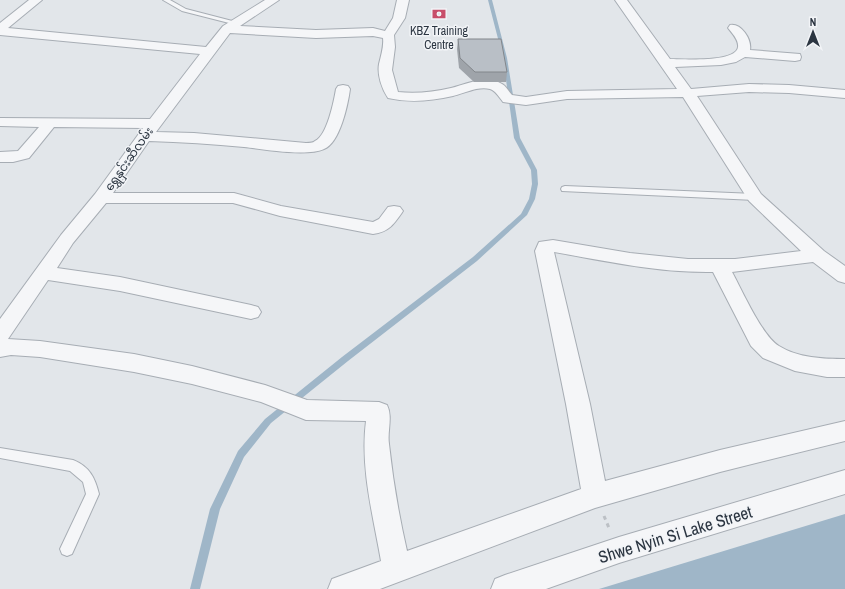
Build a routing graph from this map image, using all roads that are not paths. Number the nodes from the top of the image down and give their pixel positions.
1 (36, 0) edge
2 (166, 0) edge
3 (273, 0) edge
4 (403, 0) edge
5 (621, 0) edge
6 (232, 26) junction
7 (734, 28) dead end
8 (0, 30) edge
9 (388, 35) junction
10 (209, 51) junction
11 (742, 53) junction
12 (795, 57) dead end
13 (729, 60) junction
14 (666, 63) junction
15 (743, 79) junction
16 (343, 89) dead end
17 (687, 93) junction
18 (845, 94) edge
19 (0, 122) edge
20 (50, 123) junction
21 (150, 130) junction
22 (0, 157) edge
23 (565, 190) dead end
24 (755, 196) junction
25 (102, 198) junction
26 (394, 210) dead end
27 (817, 254) junction
28 (719, 266) junction
29 (43, 273) junction
30 (845, 276) edge
31 (251, 312) dead end
32 (0, 334) edge
33 (0, 349) edge
34 (845, 368) edge
35 (845, 431) edge
36 (1, 456) edge
37 (845, 482) edge
38 (595, 496) junction
39 (67, 549) dead end
40 (396, 568) junction
41 (342, 589) edge
42 (505, 589) edge

1 - 8 street
2 - 6 lane
3 - 6 street, ရွှေနှင်းဆီလမ်း
4 - 9 street
5 - 14 street
6 - 9 street
6 - 10 street, ရွှေနှင်းဆီလမ်း
7 - 11 street
8 - 10 street
9 - 17 street
10 - 21 street, ရွှေနှင်းဆီလမ်း
11 - 12 street
11 - 13 street
13 - 14 street
13 - 15 street
14 - 17 street
15 - 17 street
15 - 18 street
16 - 21 street
17 - 24 street
19 - 20 street
20 - 21 street
20 - 22 street
21 - 25 street, ရွှေနှင်းဆီလမ်း
23 - 24 lane
24 - 27 street
25 - 26 street
25 - 29 street, ရွှေနှင်းဆီလမ်း
27 - 28 street
27 - 30 street
28 - 34 street
28 - 38 street
29 - 31 street
29 - 32 street, ရွှေနှင်းဆီလမ်း
33 - 40 street
35 - 38 street
36 - 39 lane
37 - 42 street, Shwe Nyin Si Lake Street
38 - 40 street
40 - 41 street

